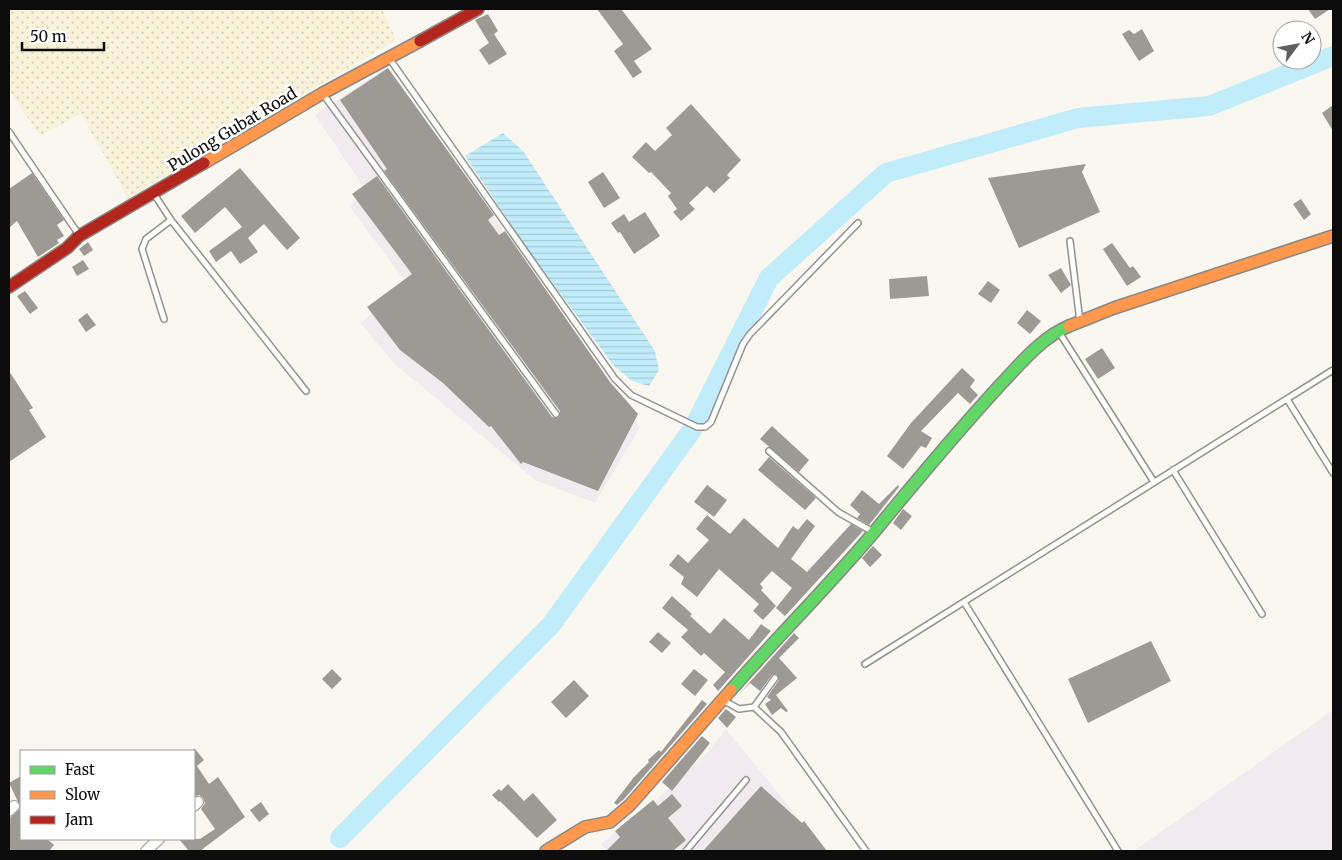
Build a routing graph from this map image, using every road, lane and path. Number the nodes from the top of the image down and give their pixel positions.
1 (478, 9) edge
2 (389, 58) junction
3 (323, 94) junction
4 (10, 136) edge
5 (154, 194) junction
6 (171, 220) junction
7 (858, 223) dead end
8 (79, 236) junction
9 (1333, 236) edge
10 (1070, 241) dead end
11 (9, 287) edge
12 (164, 319) dead end
13 (1080, 322) junction
14 (1058, 332) junction
15 (1333, 370) edge
16 (306, 391) dead end
17 (1287, 399) junction
18 (556, 414) dead end
19 (769, 451) dead end
20 (1173, 470) junction
21 (1333, 473) edge
22 (1154, 482) junction
23 (874, 532) junction
24 (964, 602) junction
25 (1262, 614) dead end
26 (865, 664) dead end
27 (776, 678) dead end
28 (723, 700) junction
29 (754, 706) junction
30 (746, 780) dead end
31 (158, 840) edge
32 (146, 851) edge
33 (546, 851) edge
34 (686, 851) edge
35 (866, 851) edge
36 (1118, 851) edge

1 - 2 street, Pulong Gubat Road
2 - 3 street, Pulong Gubat Road
2 - 7 lane
3 - 5 street, Pulong Gubat Road
3 - 18 lane
4 - 8 lane
5 - 6 lane
5 - 8 street, Pulong Gubat Road
6 - 12 lane
6 - 16 lane
8 - 11 street, Pulong Gubat Road
9 - 13 street
10 - 13 lane
13 - 14 street
14 - 22 lane
14 - 23 street
15 - 17 lane
17 - 20 lane
17 - 21 lane
19 - 23 lane
20 - 22 lane
20 - 25 lane
22 - 24 lane
23 - 28 street
24 - 26 lane
24 - 36 lane
27 - 29 lane
28 - 29 lane
28 - 33 street
29 - 35 lane
30 - 34 lane
31 - 32 street

